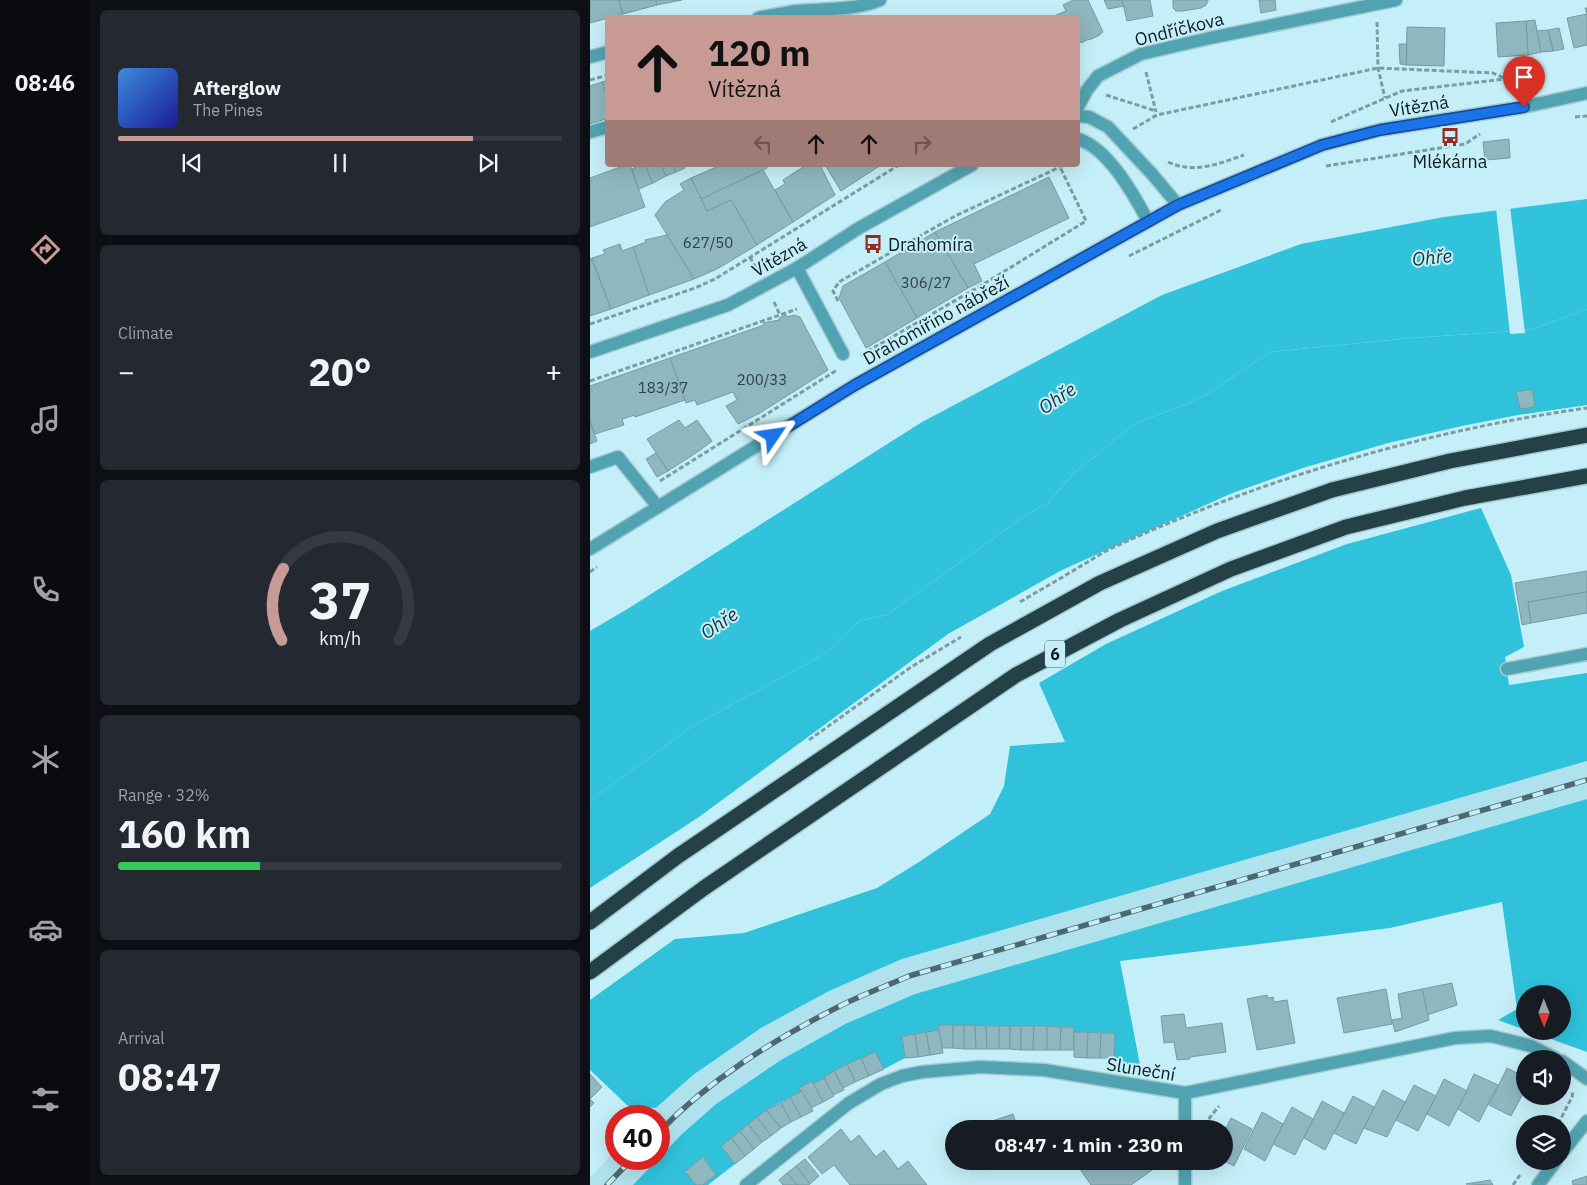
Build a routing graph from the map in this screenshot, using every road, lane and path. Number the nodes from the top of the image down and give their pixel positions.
1 (880, 0) edge
2 (1396, 0) edge
3 (1377, 4) junction
4 (775, 15) edge
5 (605, 53) edge
6 (1141, 54) junction
7 (590, 57) edge
8 (1378, 68) junction
9 (605, 76) edge
10 (1506, 79) junction
11 (590, 80) edge
12 (1090, 87) junction
13 (1587, 93) edge
14 (1385, 98) junction
15 (1080, 104) edge
16 (1524, 107) junction
17 (1156, 113) junction
18 (1080, 116) edge
19 (1325, 124) dead end
20 (605, 127) edge
21 (1487, 129) dead end
22 (590, 132) edge
23 (1136, 137) dead end
24 (1080, 140) edge
25 (1245, 155) dead end
26 (1161, 159) dead end
27 (896, 167) edge
28 (968, 167) edge
29 (1060, 167) dead end
30 (1321, 167) dead end
31 (1178, 205) junction
32 (1225, 208) dead end
33 (1148, 221) junction
34 (1125, 258) dead end
35 (797, 268) junction
36 (842, 309) dead end
37 (803, 316) dead end
38 (590, 324) edge
39 (590, 352) edge
40 (843, 354) dead end
41 (829, 364) dead end
42 (833, 372) dead end
43 (590, 380) edge
44 (1587, 435) edge
45 (590, 467) edge
46 (1587, 476) edge
47 (658, 507) junction
48 (590, 549) edge
49 (598, 567) dead end
50 (590, 572) edge
51 (1587, 654) edge
52 (1506, 669) dead end
53 (590, 922) edge
54 (590, 972) edge
55 (1539, 1050) edge
56 (1571, 1067) edge
57 (1587, 1079) edge
58 (1573, 1088) dead end
59 (1185, 1094) junction
60 (1563, 1115) edge
61 (1185, 1120) edge
62 (1587, 1121) edge
63 (1571, 1141) edge
64 (1185, 1170) edge
65 (1549, 1170) edge
66 (746, 1185) edge
67 (1185, 1185) edge
68 (1538, 1185) edge

1 - 4 street
2 - 3 street, Ondříčkova
3 - 6 street, Ondříčkova
3 - 8 path
5 - 7 street
6 - 12 street, Ondříčkova
6 - 17 path
8 - 10 path
8 - 14 path
8 - 17 path
9 - 11 path
10 - 14 path
10 - 16 path
12 - 15 street, Ondříčkova
12 - 17 path
13 - 16 street, Vítězná
14 - 19 path
16 - 31 street, Vítězná
17 - 23 path
18 - 31 street
20 - 22 street
21 - 30 path
24 - 33 street
25 - 26 path
27 - 38 path
28 - 35 street, Vítězná
29 - 36 path
31 - 33 street, Vítězná
32 - 34 path
33 - 47 street, Drahomířino nábřeží
35 - 39 street, Vítězná
35 - 40 street
37 - 43 path
41 - 42 path
44 - 53 highway, 6
45 - 47 street
46 - 54 highway, 6
47 - 48 street, Drahomířino nábřeží
49 - 50 path
51 - 52 street
55 - 59 street, Sluneční
56 - 57 street
58 - 60 path
59 - 61 street
59 - 66 street, Sluneční
62 - 63 street
64 - 67 street
65 - 68 street

